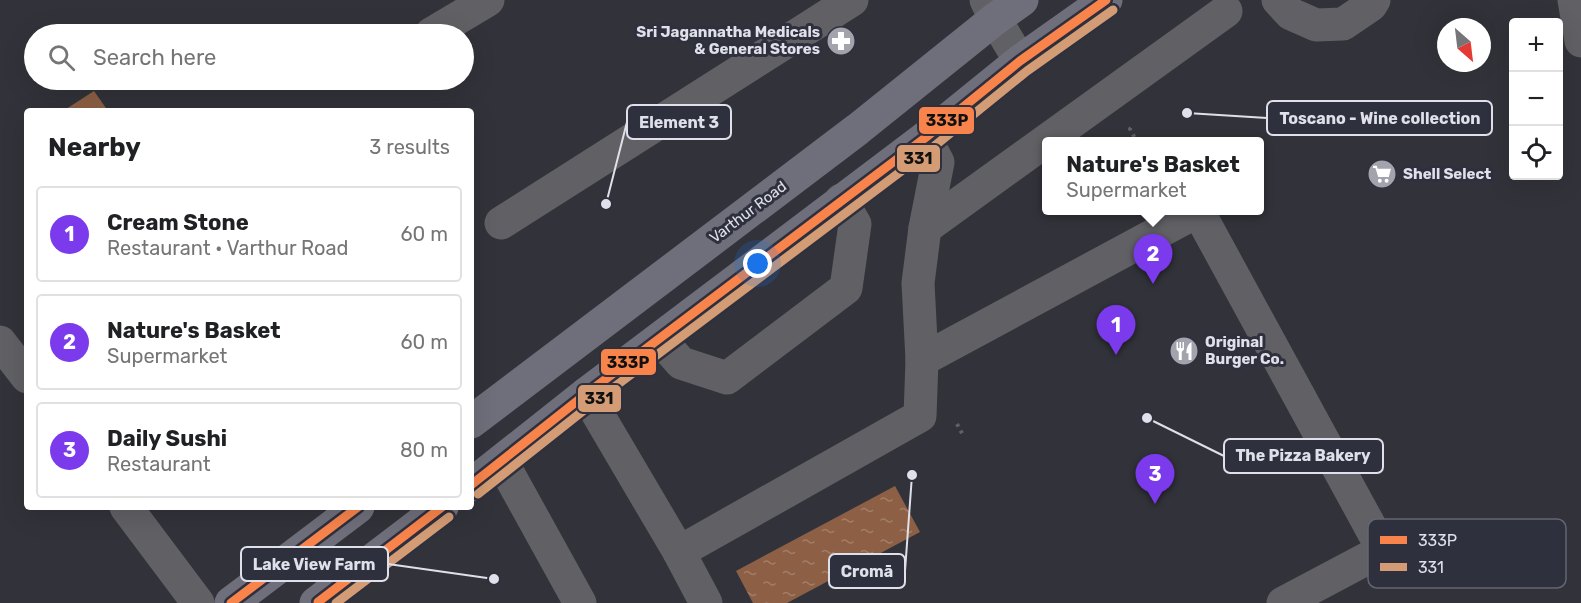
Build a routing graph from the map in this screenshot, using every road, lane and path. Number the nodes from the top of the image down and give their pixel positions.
1 (488, 0) edge
2 (852, 0) edge
3 (1022, 0) edge
4 (1106, 0) edge
5 (1278, 0) edge
6 (1374, 0) edge
7 (1574, 0) edge
8 (990, 10) edge
9 (1226, 11) dead end
10 (448, 24) edge
11 (1581, 40) edge
12 (1020, 61) junction
13 (1130, 129) dead end
14 (1051, 137) edge
15 (1135, 137) edge
16 (925, 138) junction
17 (1042, 144) edge
18 (842, 200) junction
19 (1190, 215) edge
20 (1199, 215) edge
21 (501, 223) dead end
22 (925, 228) junction
23 (660, 339) junction
24 (0, 342) edge
25 (922, 360) junction
26 (24, 373) edge
27 (586, 394) junction
28 (474, 420) edge
29 (501, 462) junction
30 (474, 483) edge
31 (128, 510) edge
32 (354, 510) edge
33 (438, 510) edge
34 (1368, 523) edge
35 (679, 552) junction
36 (1368, 558) edge
37 (198, 603) edge
38 (231, 603) edge
39 (316, 603) edge
40 (580, 603) edge
41 (706, 603) edge
42 (1283, 603) edge

1 - 10 street
2 - 21 street
3 - 8 main road, Varthur Road
4 - 12 main road
5 - 6 street
7 - 11 street
8 - 12 street
8 - 28 main road, Varthur Road
9 - 14 street
12 - 16 main road
13 - 15 path
16 - 18 main road
16 - 22 street
17 - 22 street
18 - 23 main road
18 - 23 street
19 - 25 street
20 - 34 street
22 - 25 street
23 - 27 main road
24 - 26 street
25 - 35 street
27 - 29 main road
27 - 35 street
29 - 30 main road
29 - 40 street
31 - 37 street
32 - 38 main road
33 - 39 main road
35 - 41 street
36 - 42 street

